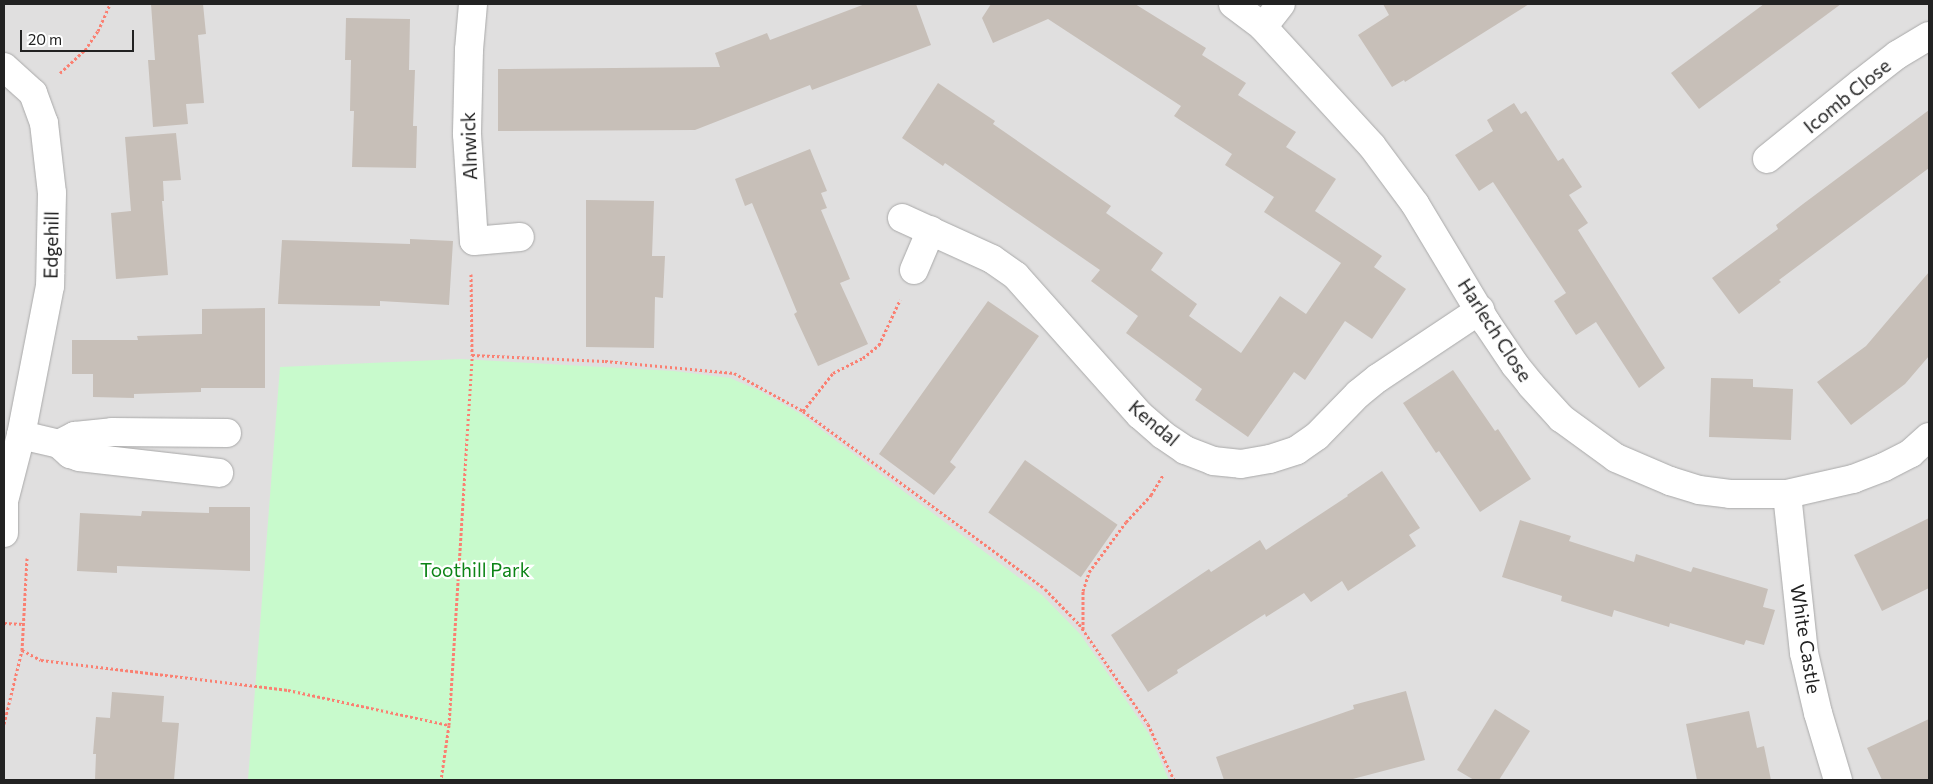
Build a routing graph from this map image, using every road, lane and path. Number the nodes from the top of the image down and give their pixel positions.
1 (110, 4) edge
2 (473, 4) edge
3 (1233, 4) edge
4 (1281, 4) edge
5 (1263, 27) junction
6 (1929, 36) edge
7 (4, 67) edge
8 (33, 93) junction
9 (1767, 159) dead end
10 (902, 218) dead end
11 (931, 230) junction
12 (520, 237) dead end
13 (474, 241) junction
14 (914, 270) joint
15 (1480, 310) junction
16 (472, 355) junction
17 (803, 411) junction
18 (226, 433) dead end
19 (21, 435) junction
20 (1929, 437) edge
21 (59, 444) junction
22 (1177, 445) junction
23 (219, 472) dead end
24 (1787, 494) junction
25 (4, 533) edge
26 (4, 623) edge
27 (24, 624) junction
28 (1083, 630) junction
29 (22, 650) junction
30 (4, 724) edge
31 (449, 725) junction
32 (441, 780) edge
33 (1174, 780) edge
34 (1838, 780) edge

1 - 8 path
2 - 13 street, Alnwick
3 - 5 street, Harlech Close
4 - 5 street
5 - 15 street, Harlech Close
6 - 9 street, Icomb Close
7 - 8 street, Edgehill
8 - 19 street, Edgehill
10 - 11 street, Kendal
11 - 14 street
11 - 22 street, Kendal
12 - 13 street
13 - 16 path
14 - 17 path
15 - 22 street, Kendal
15 - 24 street, Harlech Close
16 - 17 path
16 - 31 path
17 - 28 path
18 - 21 street
19 - 21 street
19 - 25 street, Edgehill
20 - 24 street, Harlech Close
21 - 23 street
22 - 28 path
24 - 34 street, White Castle
25 - 27 path
26 - 27 path
27 - 29 path
28 - 33 path
29 - 30 path
29 - 31 path
31 - 32 path

